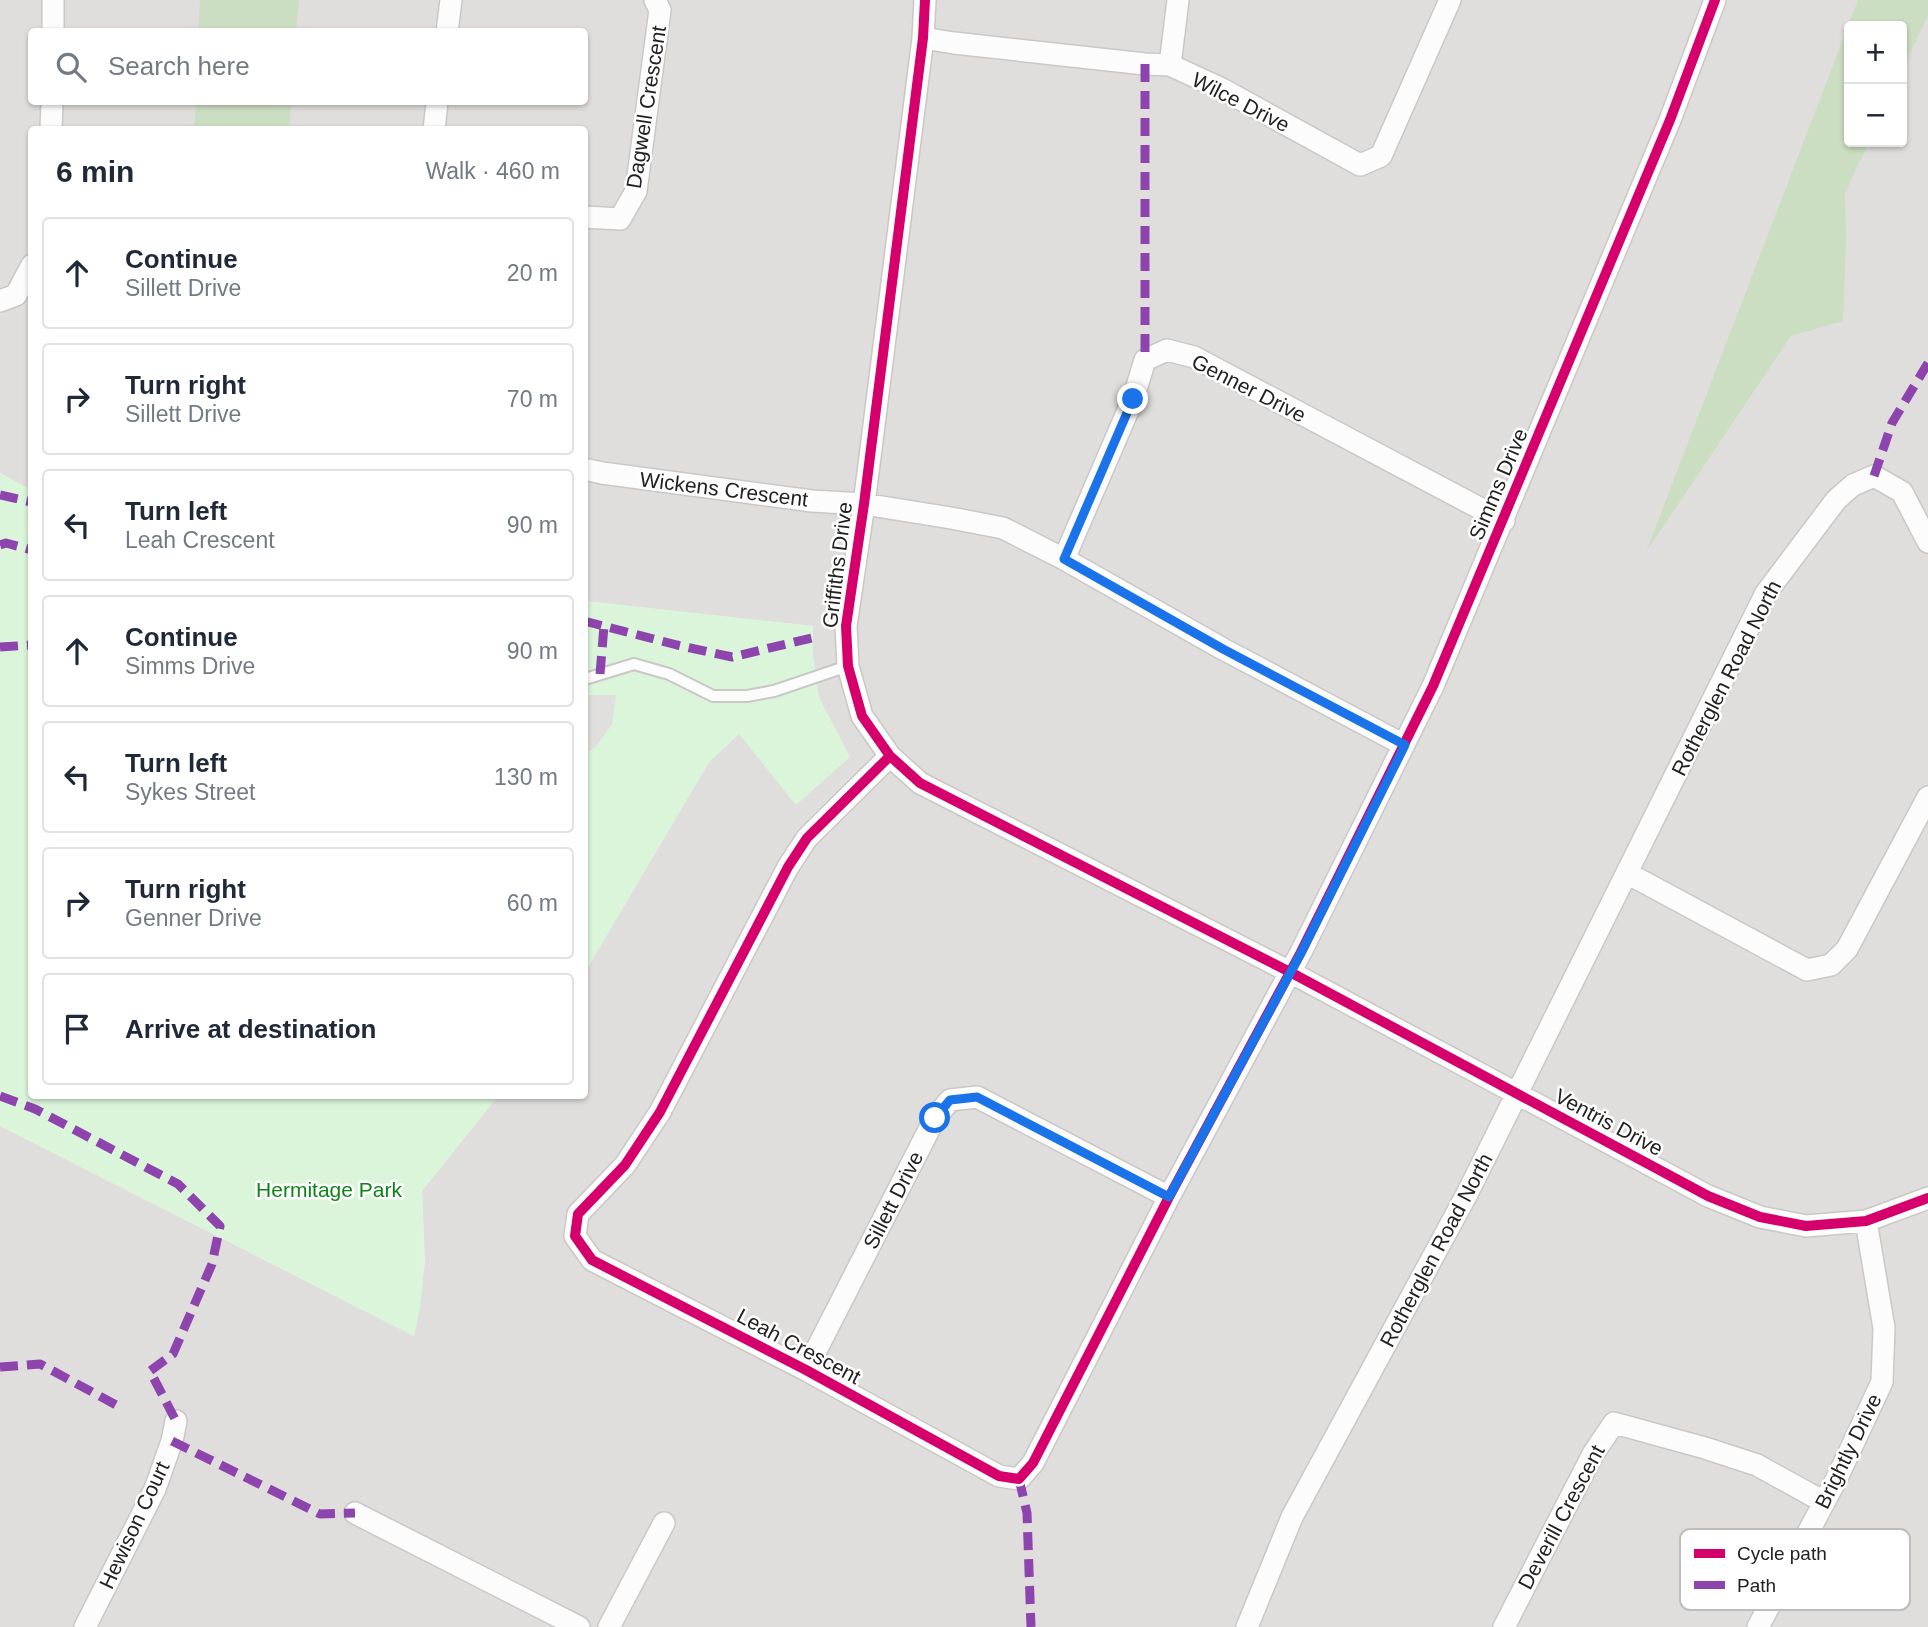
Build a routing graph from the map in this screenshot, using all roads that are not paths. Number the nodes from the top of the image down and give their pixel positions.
1 (53, 0) edge
2 (451, 0) edge
3 (655, 0) edge
4 (925, 0) edge
5 (1178, 0) edge
6 (1450, 0) edge
7 (1715, 0) edge
8 (53, 28) edge
9 (448, 28) edge
10 (923, 38) junction
11 (1170, 65) junction
12 (52, 105) edge
13 (437, 105) edge
14 (51, 126) edge
15 (434, 126) edge
16 (588, 217) edge
17 (28, 272) edge
18 (0, 301) edge
19 (588, 470) edge
20 (864, 504) junction
21 (1504, 521) junction
22 (1928, 542) edge
23 (1064, 559) junction
24 (848, 666) junction
25 (588, 678) edge
26 (1405, 745) junction
27 (890, 756) junction
28 (1928, 797) edge
29 (1627, 873) junction
30 (1290, 972) junction
31 (1516, 1095) junction
32 (1169, 1197) junction
33 (1928, 1198) edge
34 (1866, 1221) junction
35 (806, 1370) junction
36 (176, 1421) dead end
37 (1824, 1502) junction
38 (355, 1513) dead end
39 (664, 1523) dead end
40 (1810, 1529) edge
41 (1767, 1610) edge
42 (85, 1627) edge
43 (579, 1627) edge
44 (609, 1627) edge
45 (1247, 1627) edge
46 (1504, 1627) edge
47 (1758, 1627) edge

1 - 8 street
2 - 9 street
3 - 16 street, Dagwell Crescent
4 - 10 street, Griffiths Drive
5 - 11 street
6 - 11 street, Wilce Drive
7 - 21 street, Simms Drive
10 - 11 street, Wilce Drive
10 - 20 street, Griffiths Drive
12 - 14 street
13 - 15 street
17 - 18 street
19 - 20 street, Wickens Crescent
20 - 23 street, Wickens Crescent
20 - 24 street, Griffiths Drive
21 - 23 street, Genner Drive
21 - 26 street, Simms Drive
22 - 29 street, Rotherglen Road North
23 - 26 street, Wickens Crescent
24 - 25 lane
24 - 27 street, Griffiths Drive
26 - 30 street, Simms Drive
27 - 30 street, Griffiths Drive
27 - 35 street, Leah Crescent
28 - 29 street
29 - 31 street, Rotherglen Road North
30 - 31 street, Ventris Drive
30 - 32 street, Leah Crescent
31 - 34 street, Ventris Drive
31 - 45 street, Rotherglen Road North
32 - 35 street, Sillett Drive
32 - 35 street, Leah Crescent
33 - 34 street, Ventris Drive
34 - 37 street, Brightly Drive
36 - 42 street, Hewison Court
37 - 40 street, Brightly Drive
37 - 46 street, Deverill Crescent
38 - 43 street
39 - 44 street
41 - 47 street, Brightly Drive

